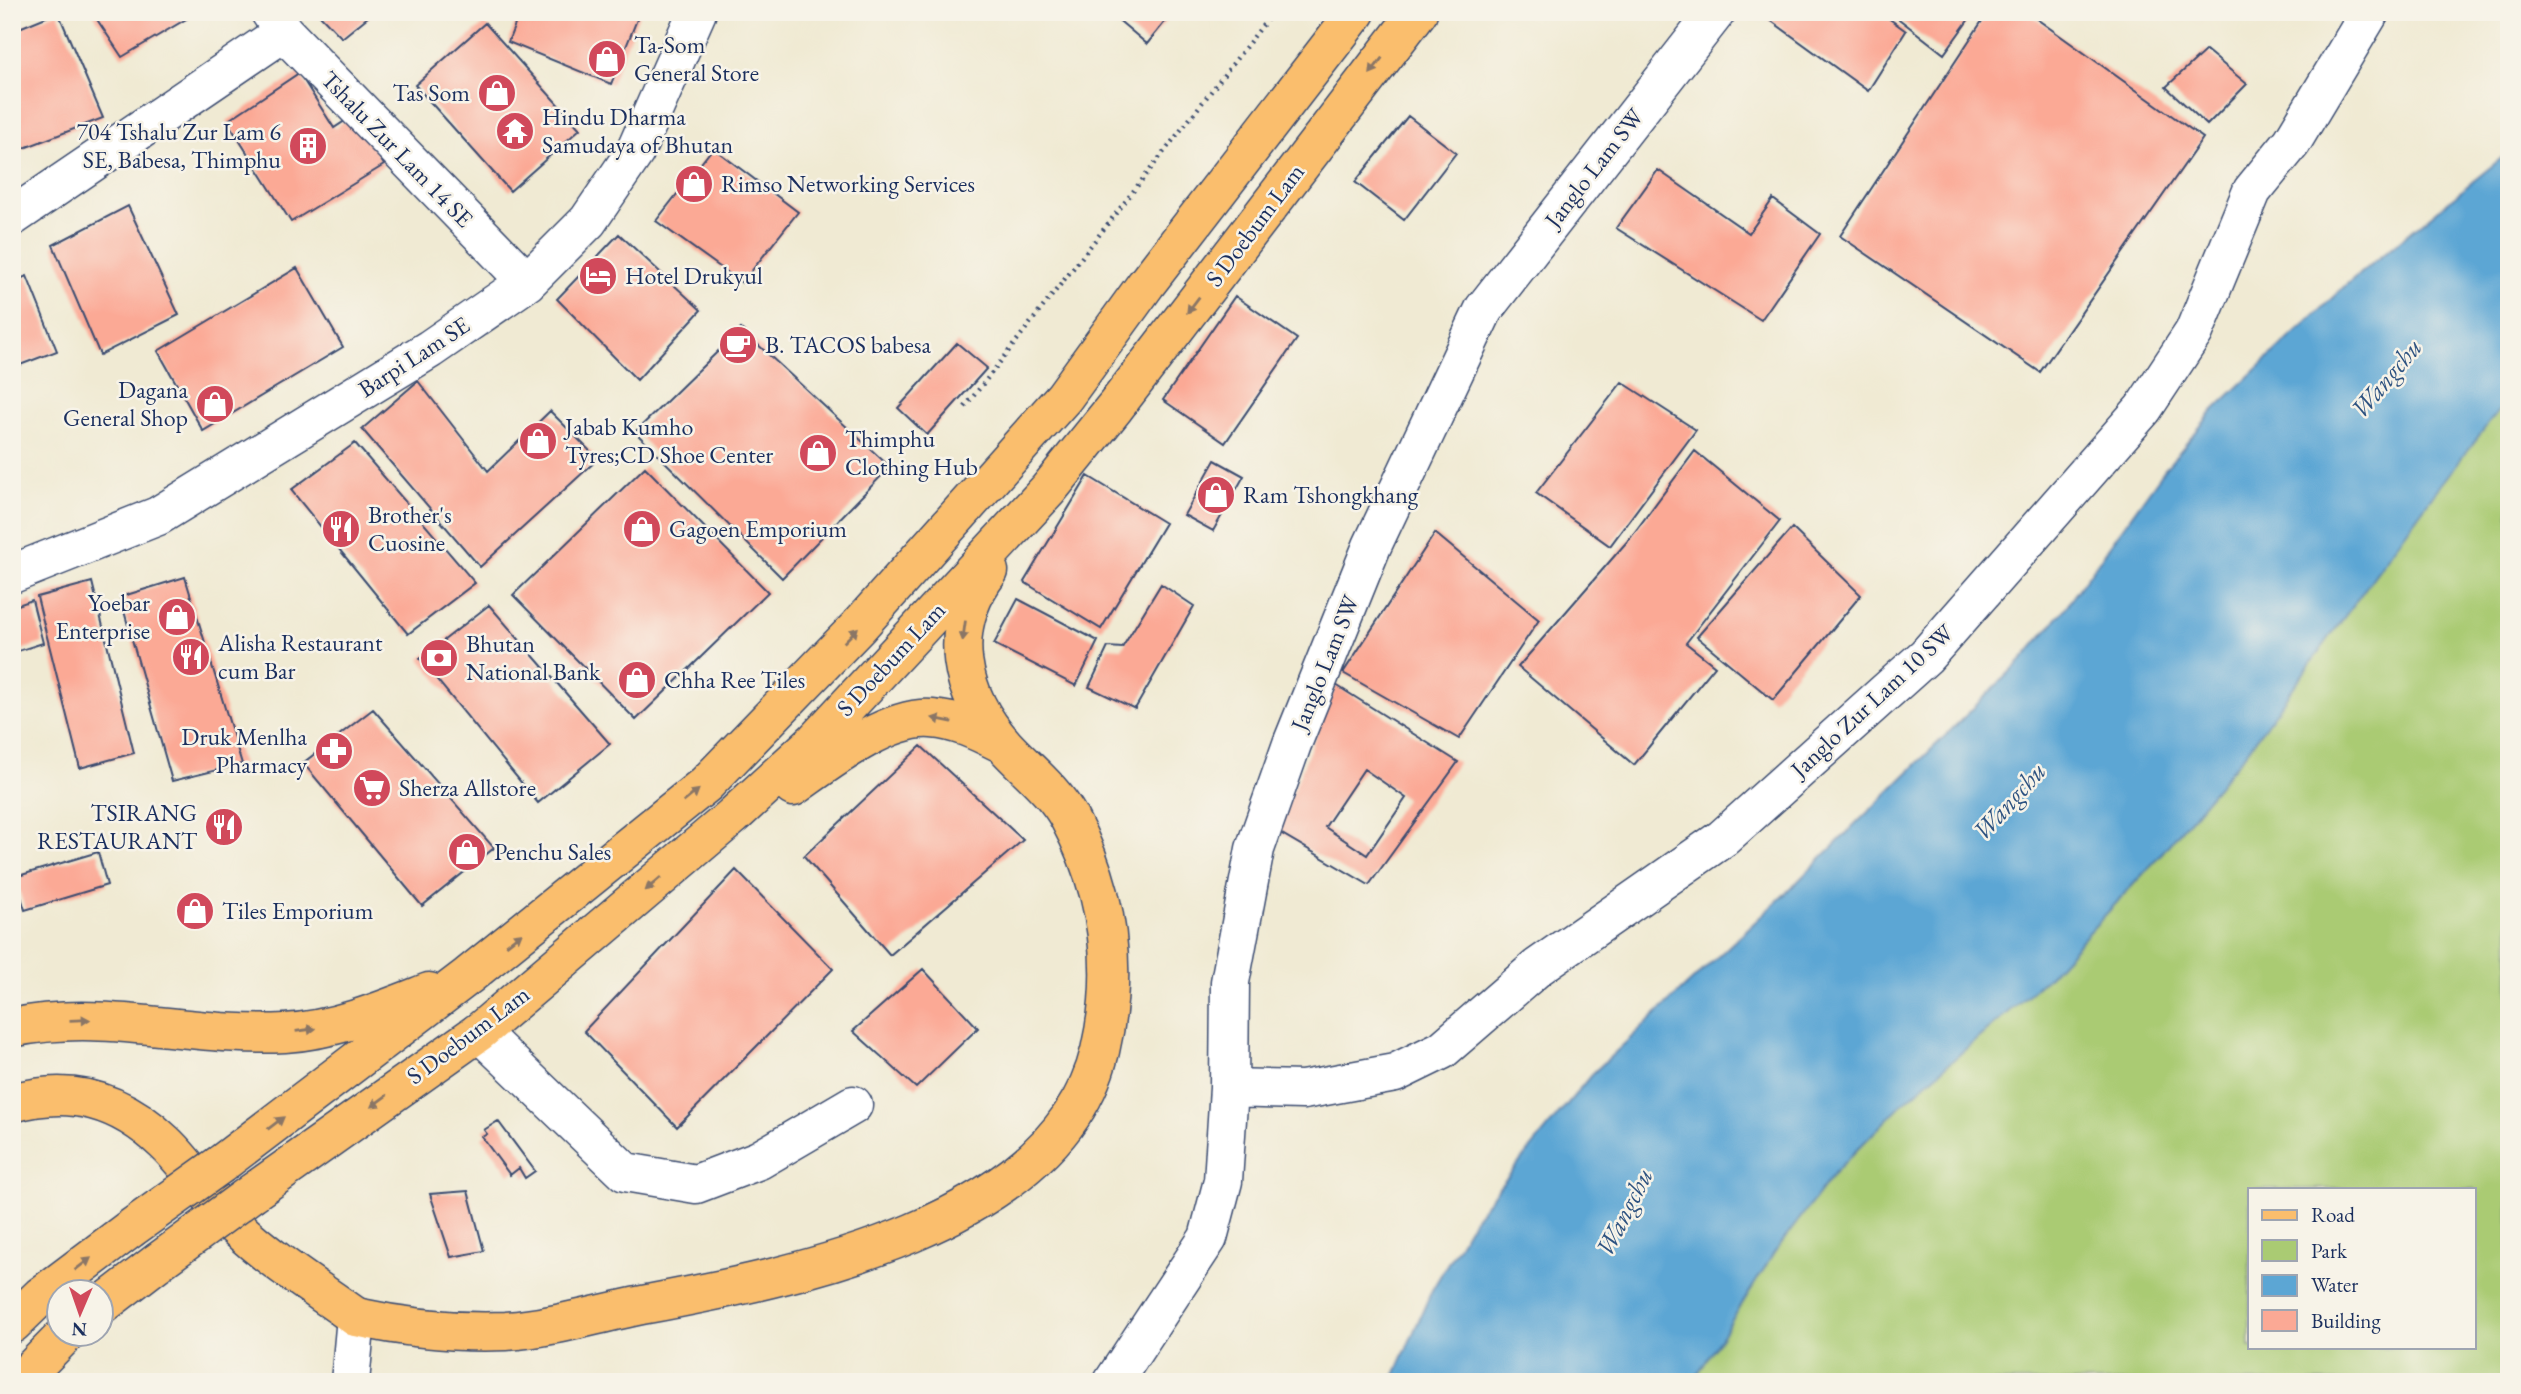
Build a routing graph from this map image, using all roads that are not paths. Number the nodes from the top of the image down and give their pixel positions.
1 (697, 12) edge
2 (1356, 12) edge
3 (1418, 12) edge
4 (1716, 12) edge
5 (2371, 12) edge
6 (277, 22) edge
7 (12, 217) edge
8 (527, 282) junction
9 (1048, 490) junction
10 (12, 574) edge
11 (1004, 745) junction
12 (733, 816) junction
13 (468, 976) junction
14 (12, 1028) edge
15 (479, 1032) junction
16 (1229, 1088) junction
17 (12, 1103) edge
18 (853, 1105) dead end
19 (116, 1294) edge
20 (356, 1317) junction
21 (12, 1324) edge
22 (53, 1348) edge
23 (19, 1382) edge
24 (350, 1382) edge
25 (1113, 1382) edge

1 - 8 street, Barpi Lam SE
13 -> 2 main road, S Doebum Lam
3 -> 9 main road, S Doebum Lam
4 - 16 street, Janglo Lam SW
5 - 16 street, Janglo Zur Lam 10 SW
6 - 7 street
6 - 8 street, Tshalu Zur Lam 14 SE
8 - 10 street, Barpi Lam SE
9 -> 11 main road
9 - 12 main road, S Doebum Lam
11 -> 12 main road
11 - 20 main road
12 -> 15 main road, S Doebum Lam
14 -> 13 main road
21 -> 13 main road, S Doebum Lam, bridge
15 - 18 street
15 -> 19 main road, S Doebum Lam, bridge
16 - 25 street, Janglo Lam SW
17 - 20 main road
20 - 24 street
22 - 23 main road

